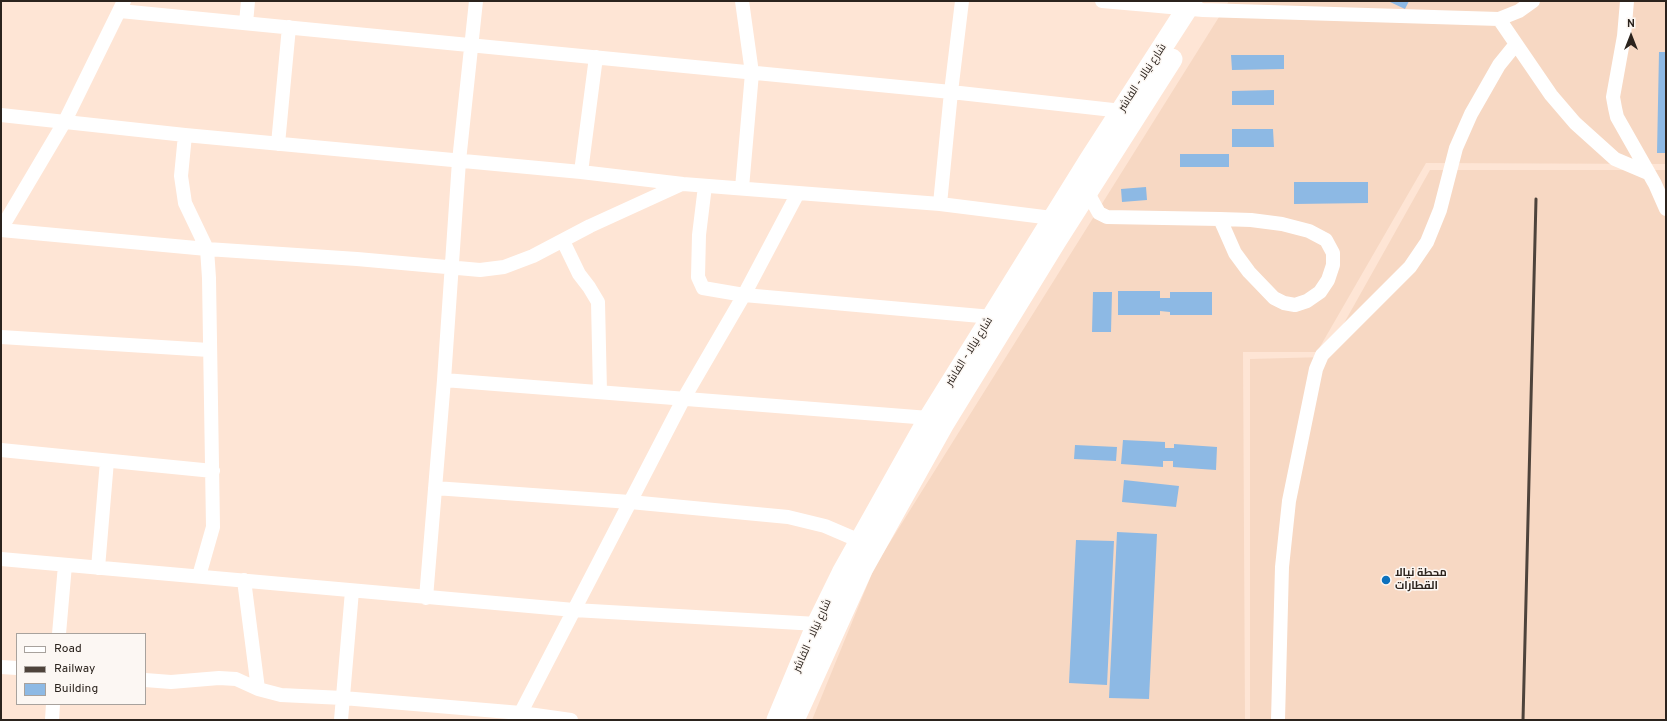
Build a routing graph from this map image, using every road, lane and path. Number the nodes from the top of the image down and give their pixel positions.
1 (248, 1) edge
2 (476, 1) edge
3 (742, 1) edge
4 (962, 1) edge
5 (1102, 1) edge
6 (1533, 1) edge
7 (1627, 1) edge
8 (1149, 3) edge
9 (1198, 5) edge
10 (122, 6) edge
11 (1499, 18) junction
12 (246, 23) junction
13 (289, 27) junction
14 (471, 44) junction
15 (1516, 44) junction
16 (596, 58) junction
17 (752, 73) junction
18 (1144, 91) junction
19 (951, 92) junction
20 (1122, 111) junction
21 (1, 115) edge
22 (65, 121) junction
23 (185, 135) junction
24 (278, 144) junction
25 (459, 161) junction
26 (581, 172) junction
27 (1656, 180) edge
28 (683, 184) junction
29 (1083, 185) junction
30 (705, 186) junction
31 (742, 188) junction
32 (798, 193) junction
33 (940, 204) junction
34 (1666, 209) edge
35 (1062, 219) junction
36 (1220, 219) junction
37 (1, 230) edge
38 (563, 241) junction
39 (207, 249) junction
40 (453, 268) junction
41 (744, 295) junction
42 (992, 317) junction
43 (1, 337) edge
44 (209, 350) junction
45 (444, 380) junction
46 (600, 392) junction
47 (684, 398) junction
48 (929, 418) junction
49 (1, 450) edge
50 (107, 460) junction
51 (213, 471) junction
52 (435, 488) junction
53 (630, 502) junction
54 (867, 544) junction
55 (1, 559) edge
56 (65, 565) junction
57 (98, 568) junction
58 (199, 576) junction
59 (244, 580) junction
60 (352, 590) junction
61 (426, 598) junction
62 (574, 610) junction
63 (817, 624) junction
64 (59, 633) edge
65 (1, 667) edge
66 (16, 668) edge
67 (146, 680) edge
68 (258, 689) junction
69 (343, 698) junction
70 (53, 705) edge
71 (519, 717) edge
72 (52, 720) edge
73 (341, 720) edge
74 (571, 720) edge
75 (777, 720) edge
76 (794, 720) edge
77 (1278, 720) edge

1 - 12 street
2 - 14 street
3 - 17 street
4 - 19 street
5 - 8 street
6 - 11 street
7 - 27 street
8 - 9 street
9 - 11 street
9 - 18 highway, شارع نيالا - الفاشر
10 - 12 street
10 - 22 street
11 - 15 street
12 - 13 street
13 - 14 street
13 - 24 street
14 - 16 street
14 - 25 street
15 - 27 street
15 - 77 street
16 - 17 street
16 - 26 street
17 - 19 street
17 - 31 street
18 - 20 highway, شارع نيالا - الفاشر
18 - 29 highway, شارع نيالا - الفاشر
19 - 20 street
19 - 33 street
20 - 29 highway, شارع نيالا - الفاشر
21 - 22 street
22 - 23 street
22 - 37 street
23 - 24 street
23 - 39 street
24 - 25 street
25 - 26 street
25 - 40 street
26 - 28 street
27 - 34 street
28 - 30 street
28 - 38 street
29 - 35 highway, شارع نيالا - الفاشر
29 - 36 street
30 - 31 street
30 - 41 street
31 - 32 street
32 - 33 street
32 - 41 street
33 - 35 street
35 - 42 highway, شارع نيالا - الفاشر
35 - 54 highway, شارع نيالا - الفاشر
36 - 36 street
37 - 39 street
38 - 40 street
38 - 46 street
39 - 40 street
39 - 44 street
40 - 45 street
41 - 42 street
41 - 47 street
42 - 48 highway, شارع نيالا - الفاشر
43 - 44 street
44 - 51 street
45 - 46 street
45 - 52 street
46 - 47 street
47 - 48 street
47 - 53 street
48 - 54 highway, شارع نيالا - الفاشر
49 - 50 street
50 - 51 street
50 - 57 street
51 - 58 street
52 - 53 street
52 - 61 street
53 - 54 street
53 - 62 street
54 - 63 highway, شارع نيالا - الفاشر
54 - 76 highway, شارع نيالا - الفاشر
55 - 56 street
56 - 57 street
56 - 64 street
57 - 58 street
58 - 59 street
59 - 60 street
59 - 68 street
60 - 61 street
60 - 69 street
61 - 62 street
62 - 63 street
62 - 71 street
63 - 75 highway, شارع نيالا - الفاشر
65 - 66 street
67 - 68 street
68 - 69 street
69 - 71 street
69 - 73 street
70 - 72 street
71 - 74 street

